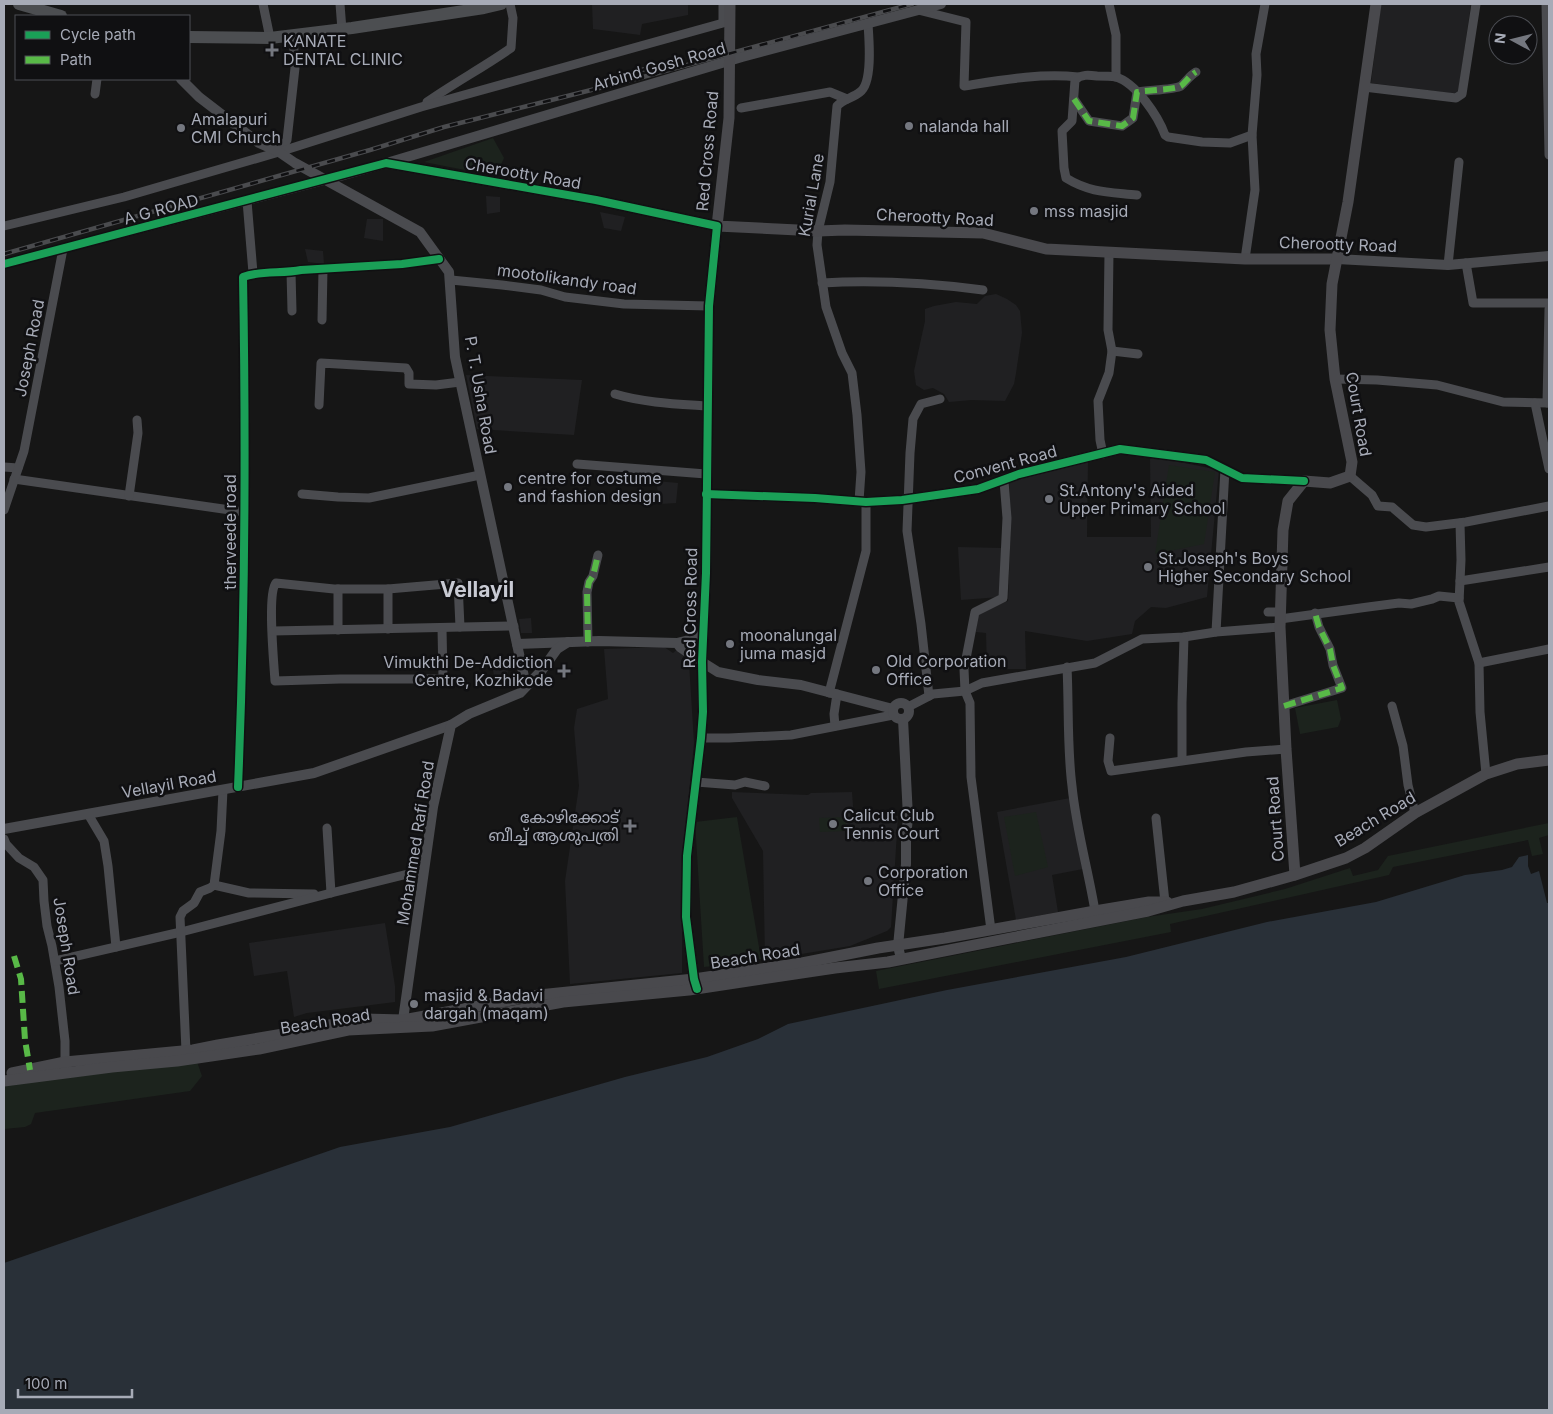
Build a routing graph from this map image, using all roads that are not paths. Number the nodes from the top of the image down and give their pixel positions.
1 (19, 4) edge
2 (263, 4) edge
3 (340, 4) edge
4 (501, 4) edge
5 (510, 4) edge
6 (723, 4) edge
7 (730, 4) edge
8 (941, 4) edge
9 (1108, 4) edge
10 (1265, 4) edge
11 (1376, 4) edge
12 (1476, 4) edge
13 (1546, 4) edge
14 (458, 8) edge
15 (918, 10) junction
16 (58, 15) edge
17 (868, 24) junction
18 (342, 30) junction
19 (294, 35) junction
20 (190, 37) edge
21 (270, 38) junction
22 (1196, 72) dead end
23 (1078, 77) junction
24 (1116, 78) junction
25 (96, 80) edge
26 (181, 80) edge
27 (1364, 87) junction
28 (1137, 92) junction
29 (94, 94) dead end
30 (1074, 98) junction
31 (847, 99) junction
32 (421, 107) junction
33 (741, 108) dead end
34 (1252, 135) junction
35 (279, 152) junction
36 (1549, 155) edge
37 (386, 162) junction
38 (1459, 162) dead end
39 (326, 180) junction
40 (1137, 195) dead end
41 (247, 201) junction
42 (4, 226) edge
43 (716, 226) junction
44 (818, 231) junction
45 (63, 249) junction
46 (1109, 252) junction
47 (1549, 256) edge
48 (439, 258) junction
49 (1245, 258) junction
50 (1337, 259) junction
51 (1466, 263) junction
52 (4, 264) edge
53 (1448, 265) junction
54 (323, 269) junction
55 (291, 272) junction
56 (253, 273) junction
57 (451, 280) junction
58 (822, 283) junction
59 (983, 290) dead end
60 (1549, 302) edge
61 (709, 306) junction
62 (1549, 309) edge
63 (292, 311) dead end
64 (322, 320) dead end
65 (1112, 351) junction
66 (1138, 354) dead end
67 (1335, 379) junction
68 (460, 382) junction
69 (615, 394) dead end
70 (940, 399) dead end
71 (1535, 403) junction
72 (1548, 403) edge
73 (320, 405) dead end
74 (707, 406) junction
75 (137, 420) dead end
76 (1102, 454) junction
77 (576, 464) dead end
78 (4, 467) edge
79 (18, 468) junction
80 (1225, 469) junction
81 (1549, 469) edge
82 (480, 474) junction
83 (706, 474) junction
84 (1350, 476) junction
85 (14, 479) junction
86 (1004, 481) junction
87 (1304, 481) junction
88 (302, 494) dead end
89 (706, 494) junction
90 (129, 496) junction
91 (908, 499) junction
92 (863, 502) junction
93 (1549, 506) edge
94 (4, 510) edge
95 (244, 512) junction
96 (1460, 523) junction
97 (598, 555) dead end
98 (1549, 566) edge
99 (1460, 581) junction
100 (338, 589) junction
101 (388, 589) junction
102 (1459, 598) junction
103 (1268, 612) dead end
104 (1316, 613) junction
105 (1280, 620) junction
106 (514, 626) junction
107 (460, 627) junction
108 (442, 628) junction
109 (388, 629) junction
110 (338, 630) junction
111 (704, 630) junction
112 (273, 632) junction
113 (1216, 632) junction
114 (1184, 637) junction
115 (568, 642) junction
116 (588, 642) junction
117 (677, 643) junction
118 (518, 644) junction
119 (1549, 649) edge
120 (702, 662) junction
121 (1478, 663) junction
122 (1067, 667) junction
123 (526, 686) junction
124 (965, 691) junction
125 (833, 694) junction
126 (929, 696) junction
127 (1284, 706) junction
128 (1392, 706) dead end
129 (908, 707) junction
130 (893, 712) junction
131 (903, 719) junction
132 (452, 725) junction
133 (835, 726) junction
134 (701, 738) junction
135 (1110, 738) dead end
136 (1286, 749) junction
137 (1182, 760) junction
138 (1549, 760) edge
139 (1486, 774) junction
140 (696, 782) junction
141 (765, 786) dead end
142 (238, 788) junction
143 (223, 790) junction
144 (88, 814) junction
145 (1415, 814) junction
146 (1156, 818) dead end
147 (327, 828) dead end
148 (4, 829) edge
149 (4, 839) edge
150 (424, 870) junction
151 (1295, 875) junction
152 (214, 885) junction
153 (329, 893) junction
154 (1183, 901) junction
155 (1165, 902) junction
156 (1095, 911) junction
157 (991, 930) junction
158 (181, 932) junction
159 (898, 946) junction
160 (116, 947) junction
161 (901, 959) junction
162 (54, 961) junction
163 (695, 984) junction
164 (402, 1020) junction
165 (186, 1051) junction
166 (66, 1068) junction
167 (4, 1074) edge
168 (4, 1081) edge

1 - 16 main road
2 - 21 street
3 - 18 street
4 - 14 main road
5 - 32 street
6 - 32 street
7 - 43 main road, Red Cross Road
8 - 15 street, Arbind Gosh Road
9 - 24 street
10 - 34 street
11 - 27 main road, Court Road
12 - 27 street
13 - 36 street
14 - 18 main road
15 - 17 street, Arbind Gosh Road
15 - 23 street
17 - 31 street, Kurial Lane
17 - 37 street, Arbind Gosh Road
18 - 19 main road
19 - 21 main road
19 - 35 street
20 - 21 main road
22 - 28 street
23 - 24 street
23 - 30 street
24 - 28 street
25 - 29 street
26 - 35 street, P. T. Usha Road
27 - 50 main road, Court Road
28 - 30 street
28 - 34 street
30 - 40 street
31 - 33 street
31 - 44 street, Kurial Lane
32 - 35 street
34 - 49 street
35 - 39 street, P. T. Usha Road
35 - 42 street
37 - 39 street, Cherootty Road
37 - 43 street, Cherootty Road
38 - 53 street
39 - 41 street, A G ROAD
39 - 48 street, P. T. Usha Road
41 - 45 street, A G ROAD
41 - 56 street
43 - 44 main road, Cherootty Road
43 - 61 street, Red Cross Road
44 - 46 main road, Cherootty Road
44 - 58 street, Kurial Lane
45 - 52 street, A G ROAD
45 - 79 street, Joseph Road
46 - 49 main road, Cherootty Road
46 - 65 street
47 - 51 street, Cherootty Road
48 - 54 street
48 - 57 street, P. T. Usha Road
49 - 50 main road, Cherootty Road
50 - 53 street, Cherootty Road
50 - 67 main road, Court Road
51 - 53 street, Cherootty Road
51 - 60 street
54 - 55 street
54 - 64 street
55 - 56 street
55 - 63 street
56 - 95 street, therveede road
57 - 61 street, mootolikandy road
57 - 68 street, P. T. Usha Road
58 - 59 street
58 - 92 street, Kurial Lane
61 - 74 street, Red Cross Road
62 - 72 street
65 - 66 street
65 - 76 street
67 - 71 street
67 - 84 main road, Court Road
68 - 73 street
68 - 82 street, P. T. Usha Road
69 - 74 street
70 - 91 street
71 - 72 street
71 - 81 street
74 - 83 street, Red Cross Road
75 - 90 street
76 - 80 street, Convent Road
76 - 86 street, Convent Road
77 - 83 street
78 - 79 street
79 - 85 street, Joseph Road
80 - 87 street, Convent Road
80 - 113 street
82 - 88 street
82 - 106 street, P. T. Usha Road
83 - 89 street, Red Cross Road
84 - 87 main road, Court Road
84 - 96 street
85 - 90 street
85 - 94 street, Joseph Road
86 - 91 street, Convent Road
86 - 124 street
87 - 105 main road, Court Road
89 - 92 street, Convent Road
89 - 111 street, Red Cross Road
90 - 95 street
91 - 92 street, Convent Road
91 - 126 street
92 - 125 street, Kurial Lane
93 - 96 street
95 - 142 street, therveede road
96 - 99 street
97 - 116 street
98 - 99 street
99 - 102 street
100 - 101 street
100 - 110 street
100 - 112 street
101 - 107 street
101 - 109 street
102 - 104 street
102 - 121 street
103 - 105 street
104 - 105 street
104 - 127 street
105 - 113 street
105 - 127 main road, Court Road
106 - 107 street
106 - 118 street, P. T. Usha Road
107 - 108 street
108 - 109 street
108 - 112 street
109 - 110 street
110 - 112 street
111 - 117 street
111 - 120 street, Red Cross Road
113 - 114 street
114 - 122 street
114 - 137 street
115 - 116 street
115 - 118 street
115 - 123 street
116 - 117 street
117 - 120 street
118 - 123 street, P. T. Usha Road
119 - 121 street
120 - 125 street
120 - 134 street, Red Cross Road
121 - 139 street
122 - 124 street
122 - 156 street
123 - 132 street
124 - 126 street
124 - 157 street
125 - 130 street
125 - 133 street, Kurial Lane
126 - 129 street
127 - 136 main road, Court Road
128 - 145 street
129 - 130 street
129 - 131 street
130 - 131 street
130 - 133 street
131 - 159 street
132 - 142 street, Vellayil Road
132 - 150 street, Mohammed Rafi Road
133 - 134 street
134 - 140 street, Red Cross Road
135 - 137 street
136 - 137 street
136 - 151 main road, Court Road
138 - 139 main road, Beach Road
139 - 145 main road, Beach Road
140 - 141 street
140 - 163 street, Red Cross Road
142 - 143 street, Vellayil Road
143 - 144 street, Vellayil Road
143 - 152 street
144 - 148 street, Vellayil Road
144 - 160 street
145 - 151 main road, Beach Road
146 - 155 street
147 - 153 street
149 - 162 street, Joseph Road
150 - 153 street
150 - 164 street, Mohammed Rafi Road
151 - 154 main road, Beach Road
152 - 153 street
152 - 158 street
153 - 158 street
154 - 155 main road, Beach Road
154 - 161 main road, Beach Road
155 - 156 main road, Beach Road
156 - 157 main road, Beach Road
157 - 159 main road, Beach Road
158 - 160 street
158 - 165 street
159 - 161 street
159 - 163 main road, Beach Road
160 - 162 street
161 - 163 main road, Beach Road
162 - 166 street, Joseph Road
163 - 164 main road, Beach Road
163 - 166 main road, Beach Road
164 - 165 main road, Beach Road
165 - 166 main road, Beach Road
166 - 167 main road, Beach Road
166 - 168 main road, Beach Road

